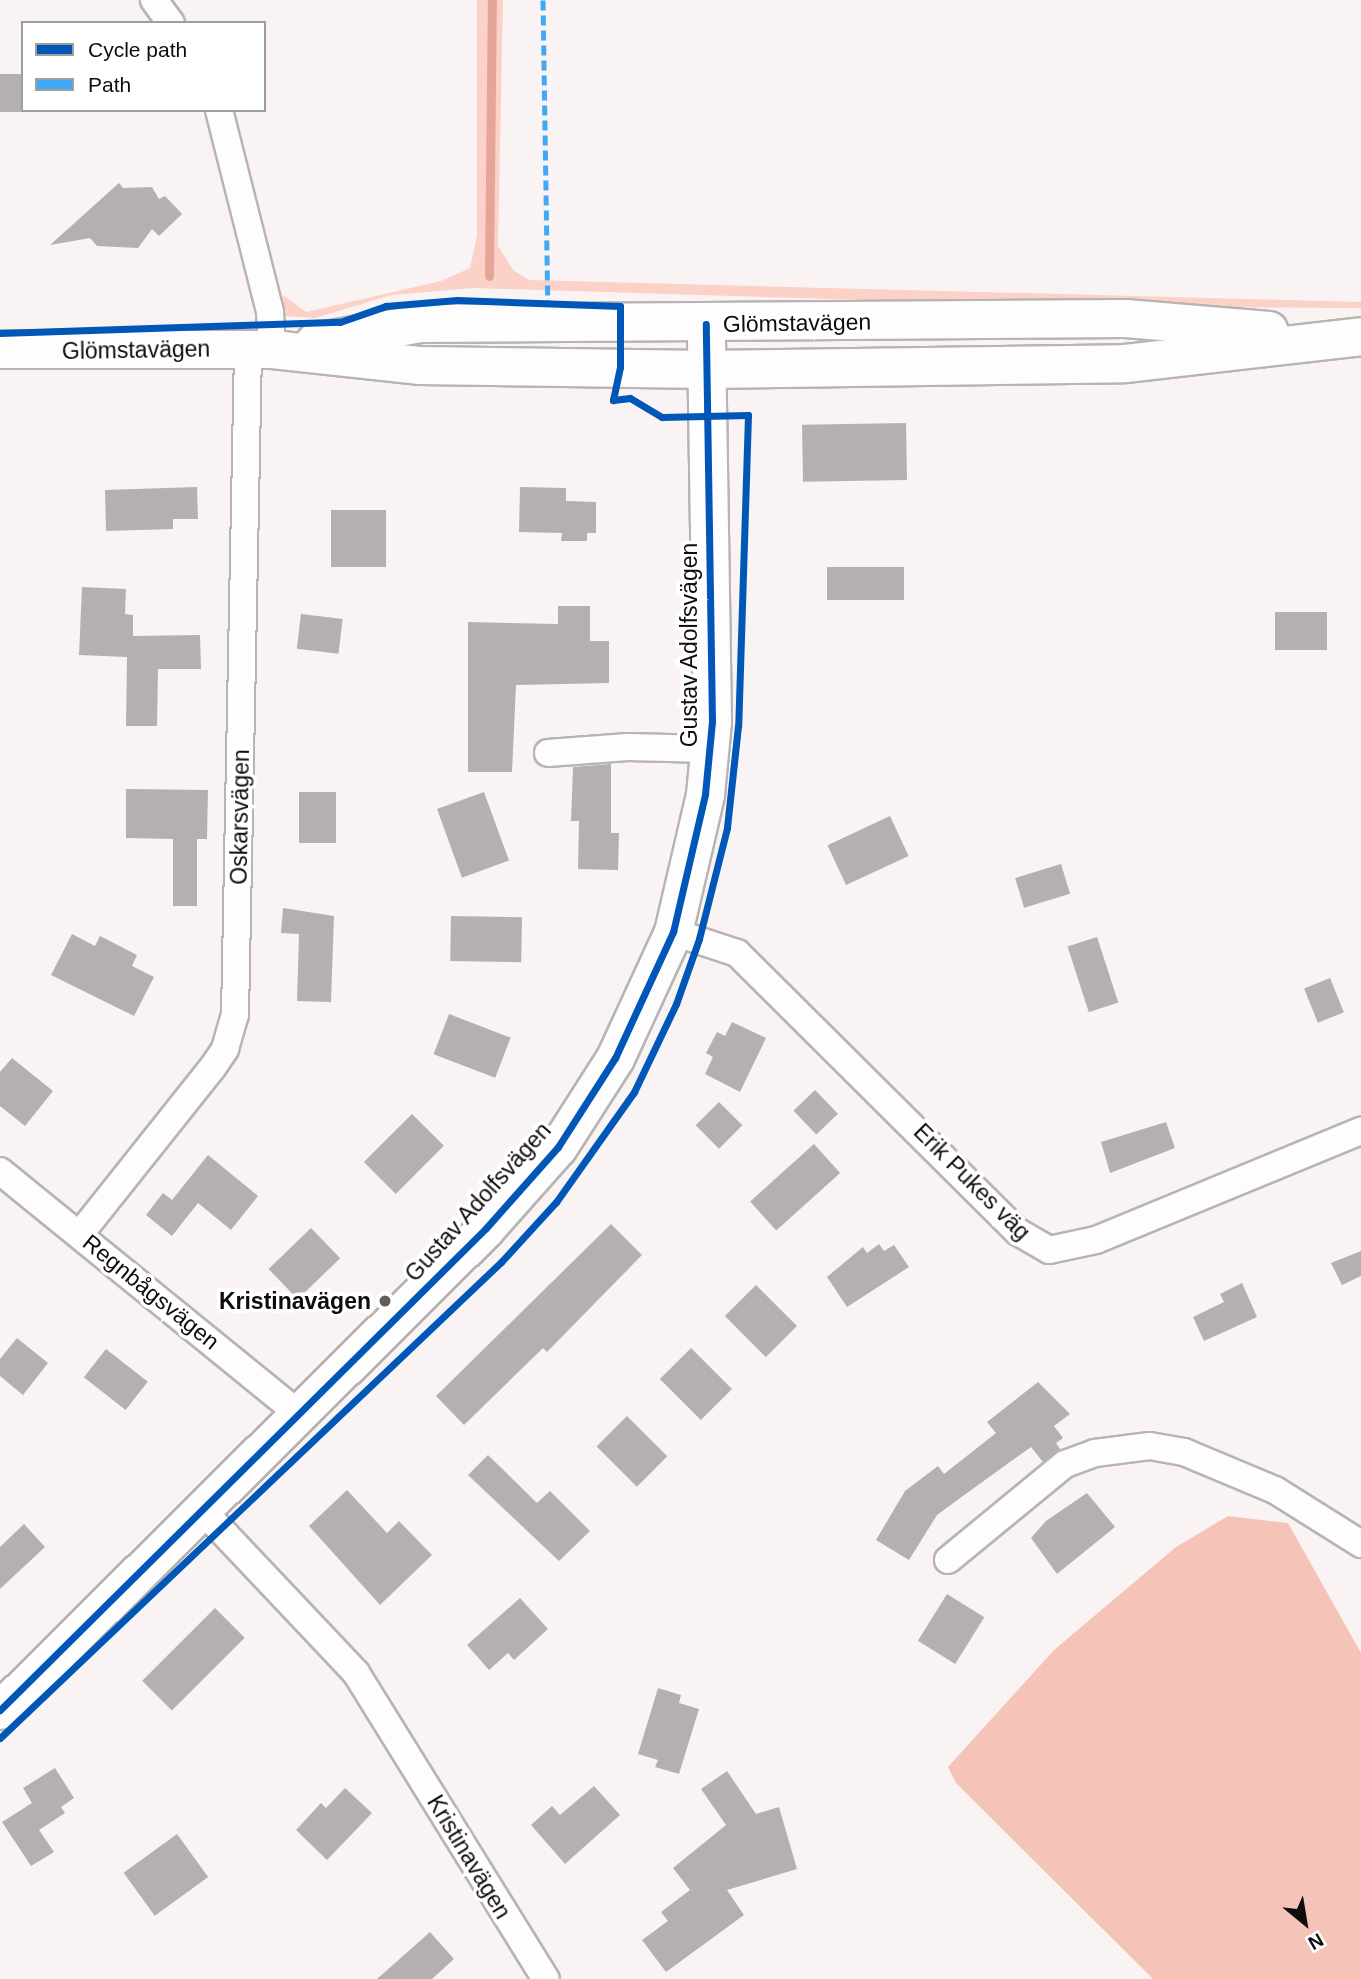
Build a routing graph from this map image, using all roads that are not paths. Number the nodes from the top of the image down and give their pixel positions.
1 (154, 0) edge
2 (170, 21) edge
3 (220, 112) edge
4 (706, 324) junction
5 (1361, 336) edge
6 (1324, 337) junction
7 (0, 349) edge
8 (260, 349) junction
9 (706, 369) junction
10 (710, 749) junction
11 (548, 753) dead end
12 (673, 932) junction
13 (1361, 1131) edge
14 (0, 1171) edge
15 (79, 1234) junction
16 (300, 1415) junction
17 (203, 1511) junction
18 (1361, 1544) edge
19 (948, 1560) dead end
20 (0, 1710) edge
21 (546, 1979) edge

1 - 2 street
3 - 8 street, Oskarsvägen
4 - 6 main road, Glömstavägen
4 - 8 main road, Glömstavägen
4 - 9 main road, Gustav Adolfsvägen
5 - 6 main road, Glömstavägen
6 - 9 main road, Glömstavägen
7 - 8 main road, Glömstavägen
8 - 9 main road, Glömstavägen
8 - 15 street, Oskarsvägen
9 - 10 main road, Gustav Adolfsvägen
10 - 11 street
10 - 12 main road, Gustav Adolfsvägen
12 - 13 street, Erik Pukes väg
12 - 16 main road, Gustav Adolfsvägen
14 - 15 street, Regnbågsvägen
15 - 16 street, Regnbågsvägen
16 - 17 main road, Gustav Adolfsvägen
17 - 20 main road, Gustav Adolfsvägen
17 - 21 street, Kristinavägen
18 - 19 street

